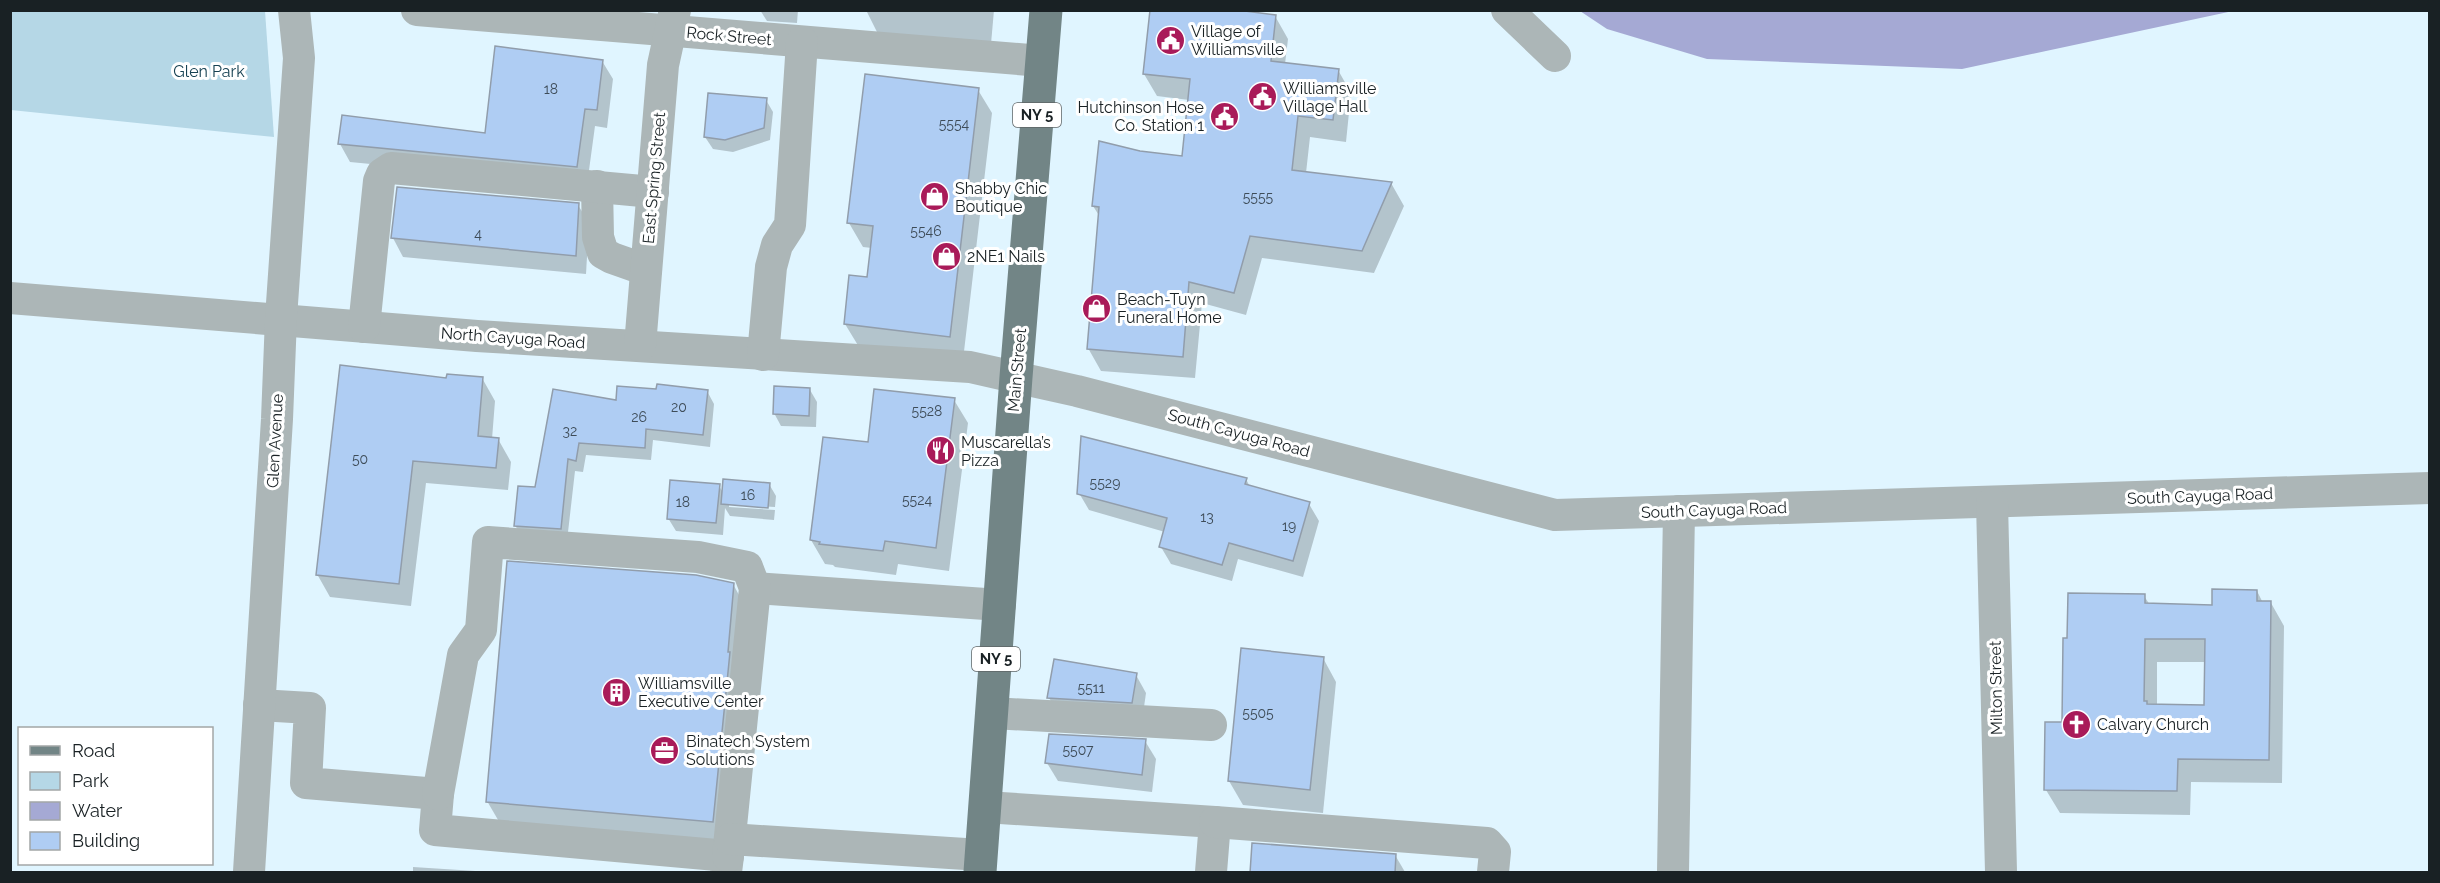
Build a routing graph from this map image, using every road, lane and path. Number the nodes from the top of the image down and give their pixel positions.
1 (294, 10) edge
2 (417, 10) edge
3 (1046, 10) edge
4 (1507, 10) edge
5 (673, 21) edge
6 (802, 42) junction
7 (1555, 56) dead end
8 (1042, 61) junction
9 (597, 186) junction
10 (652, 192) junction
11 (646, 270) junction
12 (10, 298) edge
13 (281, 318) junction
14 (364, 327) junction
15 (640, 346) junction
16 (763, 355) junction
17 (1016, 376) junction
18 (2430, 488) edge
19 (1992, 502) junction
20 (1679, 511) junction
21 (755, 588) junction
22 (1000, 606) junction
23 (259, 705) junction
24 (992, 713) junction
25 (1211, 725) dead end
26 (438, 794) junction
27 (985, 807) junction
28 (1215, 822) junction
29 (728, 856) edge
30 (981, 864) edge
31 (249, 873) edge
32 (1211, 873) edge
33 (1493, 873) edge
34 (1673, 873) edge
35 (2001, 873) edge

1 - 13 street, Glen Avenue
2 - 5 street, Rock Street
3 - 8 main road, Main Street / NY 5
4 - 7 street
5 - 6 street, Rock Street
5 - 10 street, East Spring Street
6 - 8 street, Rock Street
6 - 16 street
8 - 17 main road, Main Street / NY 5
9 - 10 street
9 - 11 street
9 - 14 street
10 - 11 street, East Spring Street
11 - 15 street, East Spring Street
12 - 13 street, North Cayuga Road
13 - 14 street, North Cayuga Road
13 - 23 street, Glen Avenue
14 - 15 street, North Cayuga Road
15 - 16 street, North Cayuga Road
16 - 17 street, North Cayuga Road
17 - 20 street, South Cayuga Road
17 - 22 main road, Main Street / NY 5
18 - 19 street, South Cayuga Road
19 - 20 street, South Cayuga Road
19 - 35 street, Milton Street
20 - 34 street
21 - 22 street
21 - 26 street
21 - 29 street
22 - 24 main road, Main Street / NY 5
23 - 26 street
23 - 31 street, Glen Avenue
24 - 25 street
24 - 27 main road, Main Street / NY 5
26 - 29 street
27 - 28 street
27 - 30 main road, Main Street / NY 5
28 - 32 street
28 - 33 street
29 - 30 street

